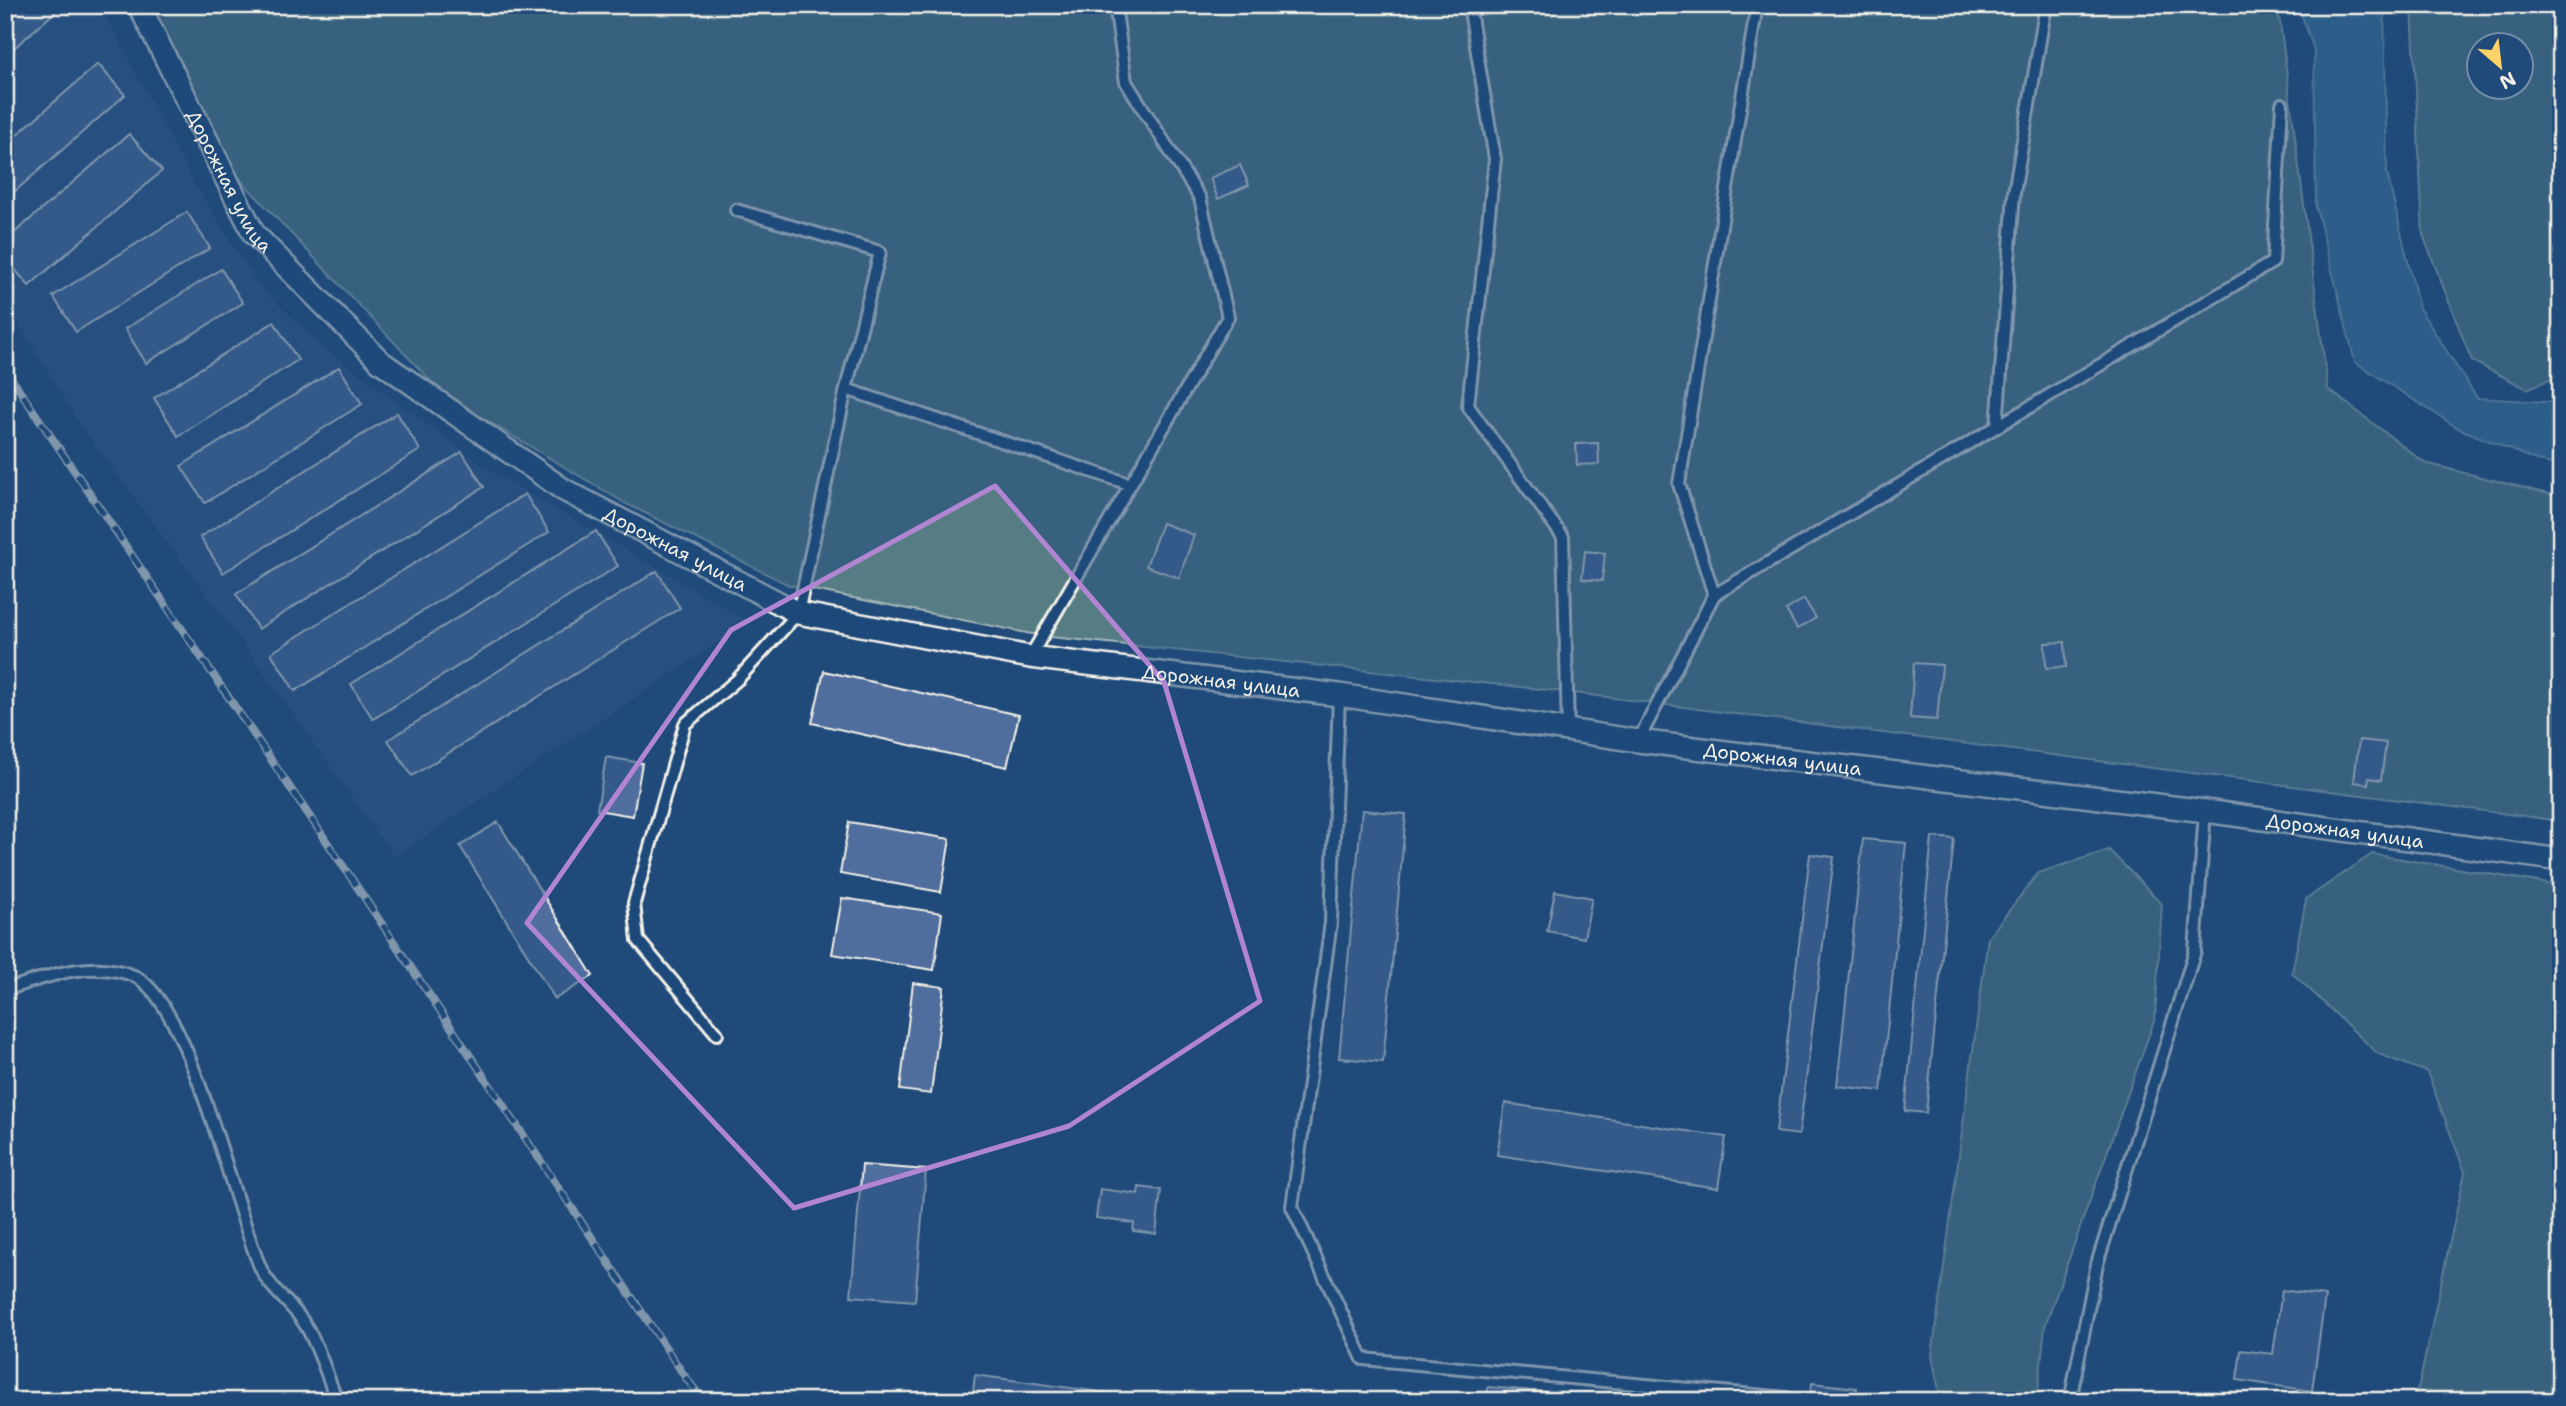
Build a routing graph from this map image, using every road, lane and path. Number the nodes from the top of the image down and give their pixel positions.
1 (139, 5) edge
2 (1115, 5) edge
3 (1469, 5) edge
4 (1757, 5) edge
5 (2046, 5) edge
6 (2282, 104) dead end
7 (736, 210) dead end
8 (846, 389) junction
9 (1997, 426) junction
10 (1129, 484) junction
11 (1714, 595) junction
12 (798, 613) junction
13 (1030, 657) junction
14 (1339, 695) junction
15 (1568, 730) junction
16 (1638, 741) junction
17 (2205, 811) junction
18 (2561, 860) edge
19 (5, 990) edge
20 (717, 1034) dead end
21 (337, 1401) edge
22 (1786, 1401) edge
23 (2070, 1401) edge

1 - 12 street, Дорожная улица
2 - 10 lane
3 - 15 lane
4 - 11 lane
5 - 9 lane
6 - 9 lane
7 - 8 lane
8 - 10 lane
8 - 12 lane
9 - 11 lane
10 - 13 lane
11 - 16 lane
12 - 13 street, Дорожная улица
12 - 20 lane
13 - 14 street, Дорожная улица
14 - 15 street, Дорожная улица
14 - 22 lane
15 - 16 street, Дорожная улица
16 - 17 street, Дорожная улица
17 - 18 street, Дорожная улица
17 - 23 lane
19 - 21 lane

